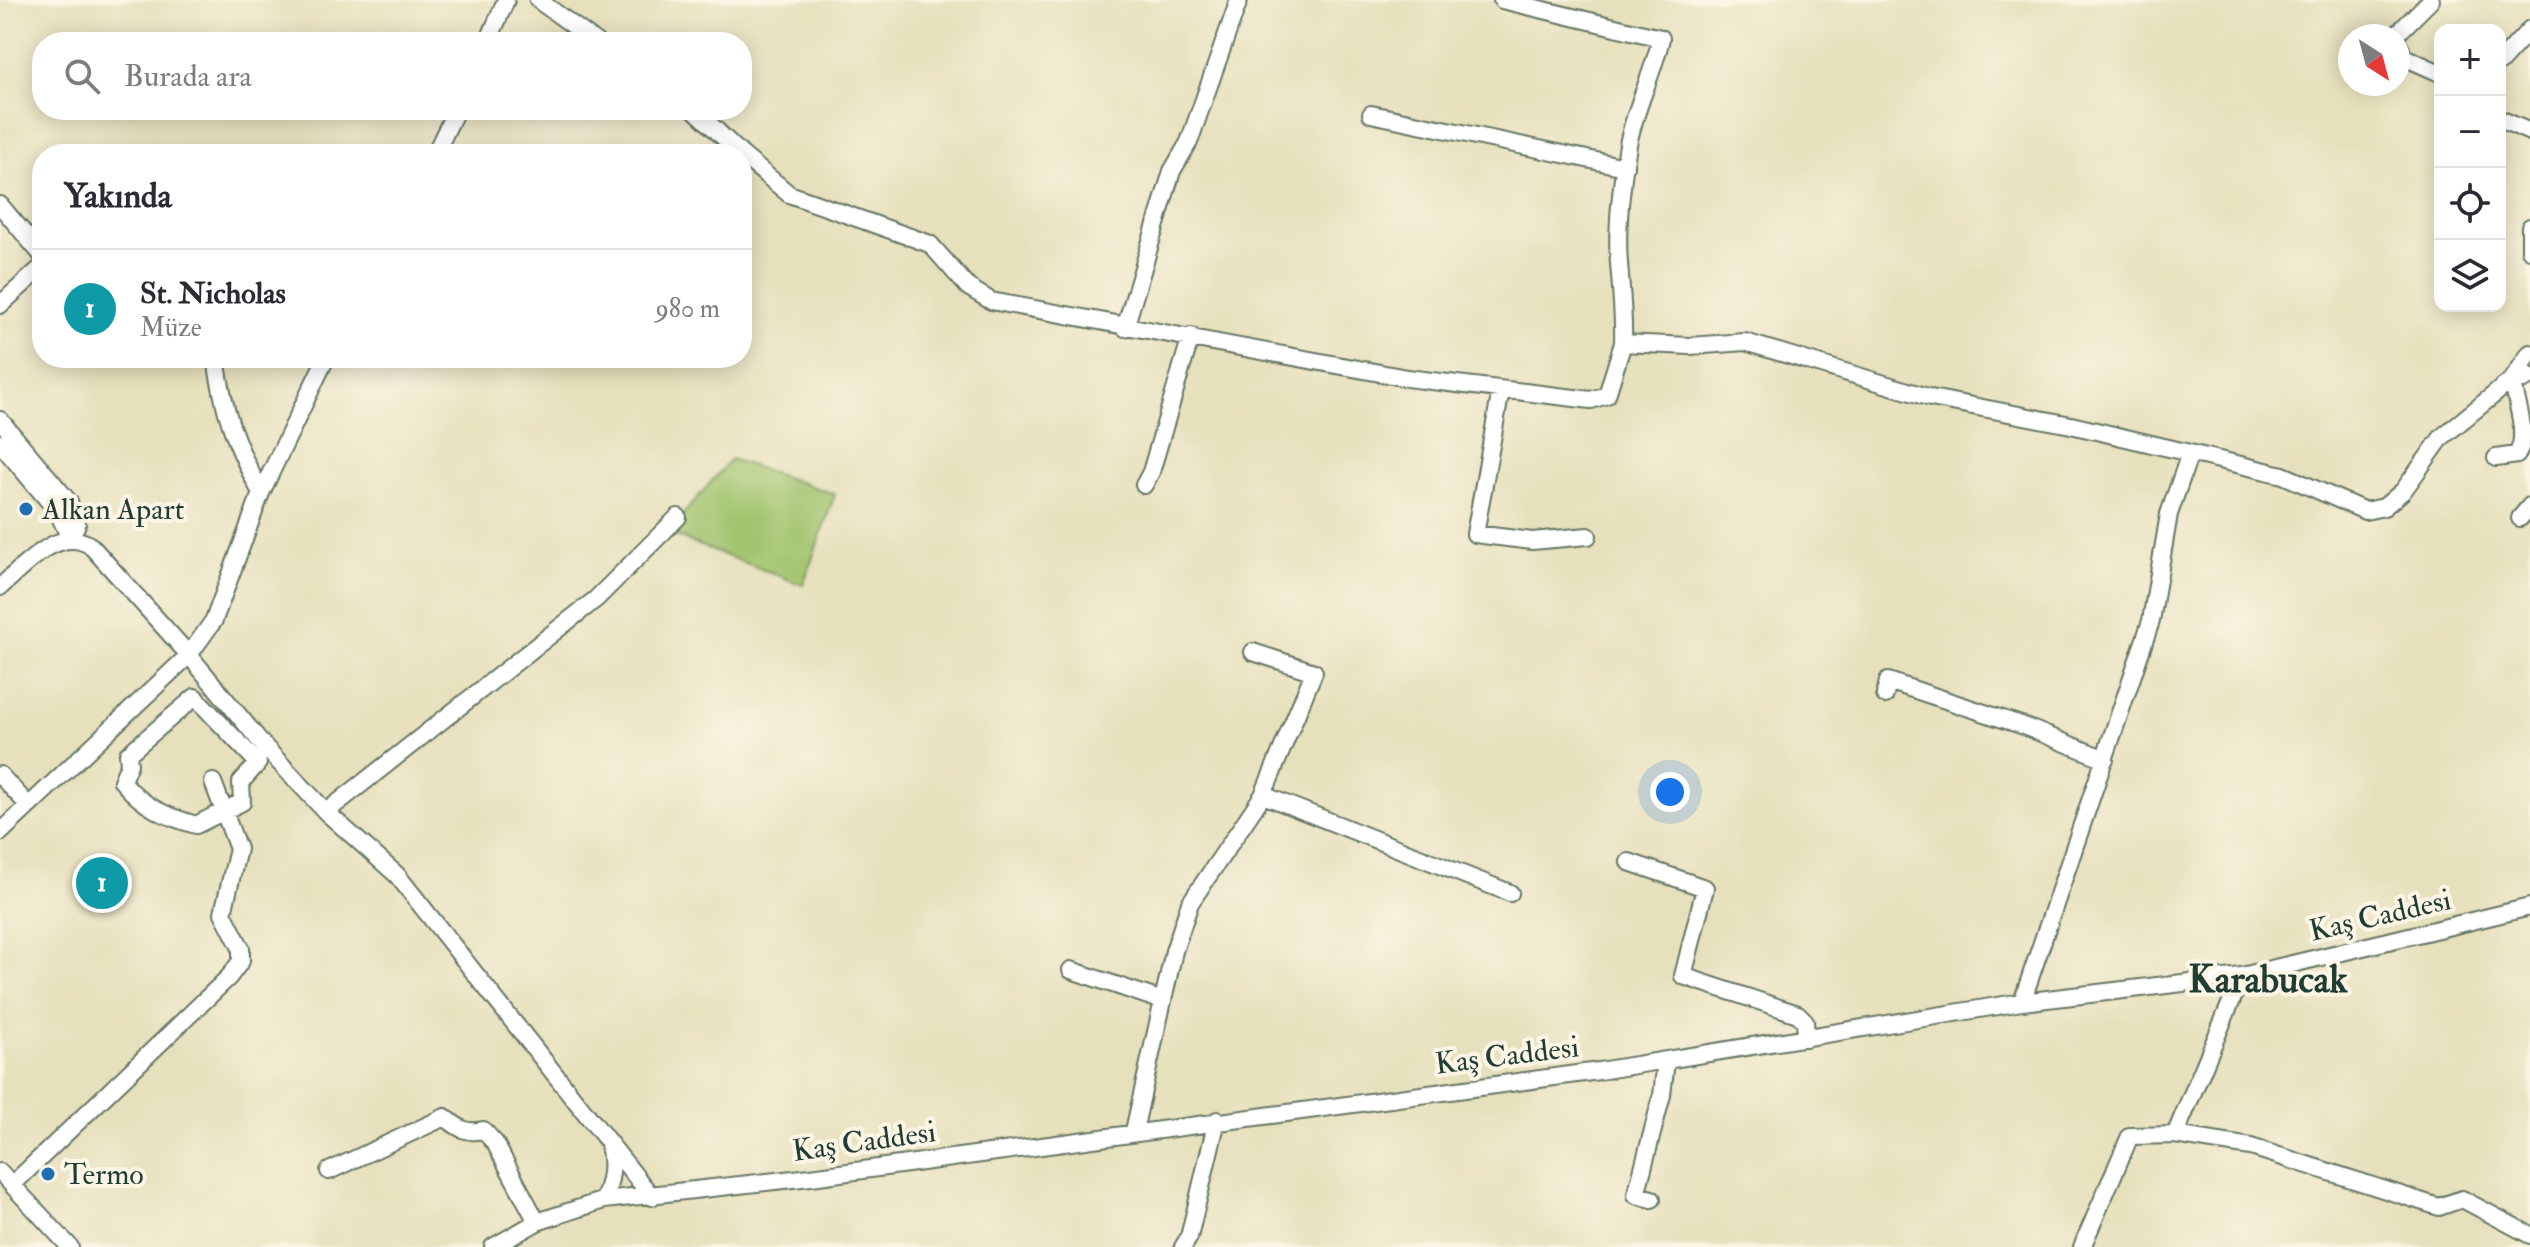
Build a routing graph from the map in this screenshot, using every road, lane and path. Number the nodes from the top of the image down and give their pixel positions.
1 (1239, 0) edge
2 (1502, 0) edge
3 (2431, 0) edge
4 (540, 1) edge
5 (508, 2) edge
6 (2407, 24) edge
7 (2530, 29) edge
8 (493, 32) edge
9 (582, 32) edge
10 (2506, 55) edge
11 (2410, 60) edge
12 (2434, 70) edge
13 (1371, 114) dead end
14 (451, 120) edge
15 (705, 120) edge
16 (2506, 122) edge
17 (2530, 132) edge
18 (440, 144) edge
19 (731, 144) edge
20 (752, 163) edge
21 (1625, 167) junction
22 (0, 205) edge
23 (2530, 227) edge
24 (32, 243) edge
25 (2530, 250) edge
26 (32, 276) edge
27 (0, 305) edge
28 (1125, 328) junction
29 (1191, 336) junction
30 (1623, 343) junction
31 (2530, 353) edge
32 (217, 368) edge
33 (321, 368) edge
34 (2522, 378) edge
35 (1501, 390) junction
36 (0, 420) edge
37 (0, 443) edge
38 (2189, 456) junction
39 (2524, 457) edge
40 (2496, 458) dead end
41 (1144, 485) dead end
42 (261, 493) junction
43 (678, 517) dead end
44 (1588, 536) dead end
45 (70, 539) junction
46 (0, 587) edge
47 (1253, 652) dead end
48 (189, 655) junction
49 (1885, 695) dead end
50 (2105, 759) junction
51 (0, 775) edge
52 (213, 782) dead end
53 (1263, 795) junction
54 (29, 806) junction
55 (225, 812) junction
56 (326, 812) junction
57 (0, 833) edge
58 (1629, 862) dead end
59 (1510, 893) dead end
60 (2530, 907) edge
61 (1071, 970) dead end
62 (2242, 976) junction
63 (1163, 1001) junction
64 (2022, 1002) junction
65 (1806, 1038) junction
66 (1666, 1061) junction
67 (1217, 1120) junction
68 (1134, 1131) junction
69 (2175, 1135) junction
70 (608, 1139) junction
71 (329, 1171) dead end
72 (0, 1172) edge
73 (12, 1185) junction
74 (652, 1197) junction
75 (1652, 1199) dead end
76 (604, 1200) junction
77 (537, 1222) junction
78 (2530, 1235) edge
79 (70, 1247) edge
80 (493, 1247) edge
81 (1183, 1247) edge
82 (2082, 1247) edge

1 - 28 street
2 - 21 street
3 - 6 street
4 - 9 street
5 - 8 street
7 - 10 street
11 - 12 street
13 - 21 street
14 - 18 street
15 - 19 street
16 - 17 street
20 - 28 street
21 - 30 street
22 - 24 street
23 - 25 street
26 - 27 street
28 - 29 street
29 - 35 street
29 - 41 street
30 - 35 street
30 - 38 street
31 - 34 street
32 - 42 street
33 - 42 street
34 - 38 street
34 - 39 street
35 - 44 street
36 - 45 street
37 - 45 street
38 - 50 street
39 - 40 street
42 - 48 street
43 - 56 street
45 - 46 street
45 - 48 street
47 - 53 street
48 - 54 street
48 - 56 street
49 - 50 street
50 - 64 street
51 - 54 street
52 - 55 street
53 - 59 street
53 - 63 street
54 - 57 street
55 - 55 street
55 - 73 street
56 - 70 street
58 - 65 street
60 - 62 street, Kaş Caddesi
61 - 63 street
62 - 64 street, Kaş Caddesi
62 - 69 street
63 - 68 street
64 - 65 street, Kaş Caddesi
65 - 66 street, Kaş Caddesi
66 - 67 street, Kaş Caddesi
66 - 75 street
67 - 68 street, Kaş Caddesi
67 - 81 street
68 - 74 street, Kaş Caddesi
69 - 78 street
69 - 82 street
70 - 74 street
70 - 76 street
71 - 77 street
72 - 73 street
73 - 79 street
74 - 76 street, Kaş Caddesi
76 - 77 street, Kaş Caddesi
77 - 80 street, Kaş Caddesi

